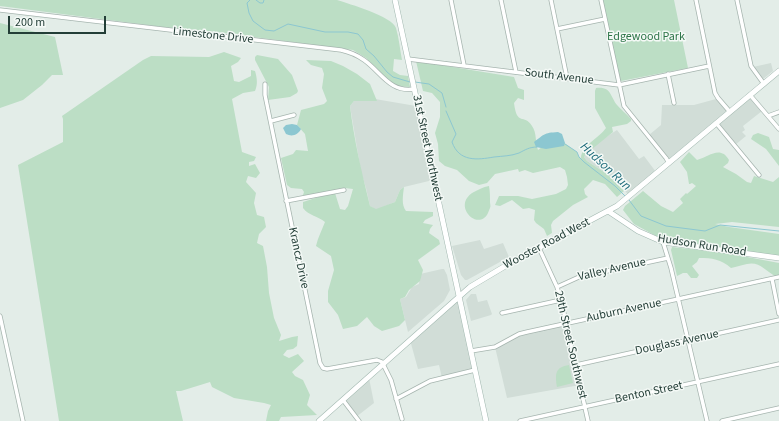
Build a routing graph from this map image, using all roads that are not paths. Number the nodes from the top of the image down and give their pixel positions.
1 (395, 0) edge
2 (451, 0) edge
3 (501, 0) edge
4 (551, 0) edge
5 (601, 0) edge
6 (696, 0) edge
7 (737, 0) edge
8 (0, 10) edge
9 (605, 19) junction
10 (557, 29) junction
11 (408, 59) junction
12 (464, 65) junction
13 (709, 66) junction
14 (779, 71) edge
15 (516, 72) junction
16 (668, 74) junction
17 (567, 78) junction
18 (265, 84) dead end
19 (413, 84) junction
20 (619, 84) junction
21 (764, 84) junction
22 (750, 95) junction
23 (674, 103) dead end
24 (730, 112) junction
25 (779, 112) edge
26 (294, 115) dead end
27 (768, 116) junction
28 (271, 121) junction
29 (716, 124) junction
30 (779, 129) edge
31 (669, 163) junction
32 (759, 175) dead end
33 (344, 190) dead end
34 (286, 201) junction
35 (608, 211) junction
36 (663, 242) junction
37 (539, 248) junction
38 (668, 258) junction
39 (779, 258) edge
40 (779, 277) edge
41 (772, 279) junction
42 (557, 287) junction
43 (459, 296) junction
44 (679, 299) junction
45 (561, 300) junction
46 (502, 313) dead end
47 (779, 314) edge
48 (0, 316) edge
49 (779, 320) edge
50 (567, 323) junction
51 (688, 340) junction
52 (471, 351) junction
53 (384, 364) junction
54 (779, 364) edge
55 (576, 365) junction
56 (475, 370) junction
57 (698, 382) junction
58 (396, 399) junction
59 (343, 400) junction
60 (585, 407) junction
61 (779, 408) edge
62 (402, 419) dead end
63 (23, 421) edge
64 (319, 421) edge
65 (359, 421) edge
66 (486, 421) edge
67 (520, 421) edge
68 (588, 421) edge
69 (706, 421) edge
70 (722, 421) edge

1 - 11 main road, 31st Street Northwest
2 - 12 street
3 - 15 street
4 - 10 street
5 - 9 street
6 - 13 street
7 - 21 street
8 - 19 street, Limestone Drive
9 - 10 street
9 - 20 street
10 - 17 street
11 - 12 street, South Avenue
11 - 19 main road, 31st Street Northwest
12 - 15 street, South Avenue
13 - 16 street, South Avenue
13 - 24 street
14 - 21 main road, Wooster Road West
15 - 17 street, South Avenue
16 - 20 street, South Avenue
16 - 23 street
17 - 20 street, South Avenue
18 - 28 street, Krancz Drive
19 - 43 main road, 31st Street Northwest
20 - 31 street
21 - 22 main road, Wooster Road West
22 - 24 main road, Wooster Road West
22 - 27 street
24 - 29 main road, Wooster Road West
25 - 27 street
26 - 28 street
27 - 30 street
28 - 34 street, Krancz Drive
29 - 31 main road, Wooster Road West
29 - 32 street
31 - 35 main road, Wooster Road West
33 - 34 street
34 - 53 street, Krancz Drive
35 - 36 main road, Hudson Run Road
35 - 37 main road, Wooster Road West
36 - 38 street
36 - 39 main road, Hudson Run Road
37 - 42 street, 29th Street Southwest
37 - 43 main road, Wooster Road West
38 - 42 street, Valley Avenue
38 - 44 street
40 - 41 street, Auburn Avenue
41 - 44 street, Auburn Avenue
41 - 47 street
42 - 45 street, 29th Street Southwest
43 - 52 main road, 31st Street Northwest
43 - 53 main road, Wooster Road West
44 - 50 street, Auburn Avenue
44 - 51 street
45 - 46 street
45 - 50 street, 29th Street Southwest
48 - 63 street
49 - 51 street, Douglass Avenue
50 - 52 street, Auburn Avenue
50 - 55 street, 29th Street Southwest
51 - 55 street, Douglass Avenue
51 - 57 street
52 - 56 main road, 31st Street Northwest
53 - 58 street
53 - 59 main road, Wooster Road West
54 - 57 street, Benton Street
55 - 60 street, 29th Street Southwest
56 - 58 street
56 - 66 main road, 31st Street Northwest
57 - 60 street, Benton Street
57 - 69 street
58 - 62 street
59 - 64 main road, Wooster Road West
59 - 65 street
60 - 67 street, Benton Street
60 - 68 street, 29th Street Southwest
61 - 70 street

